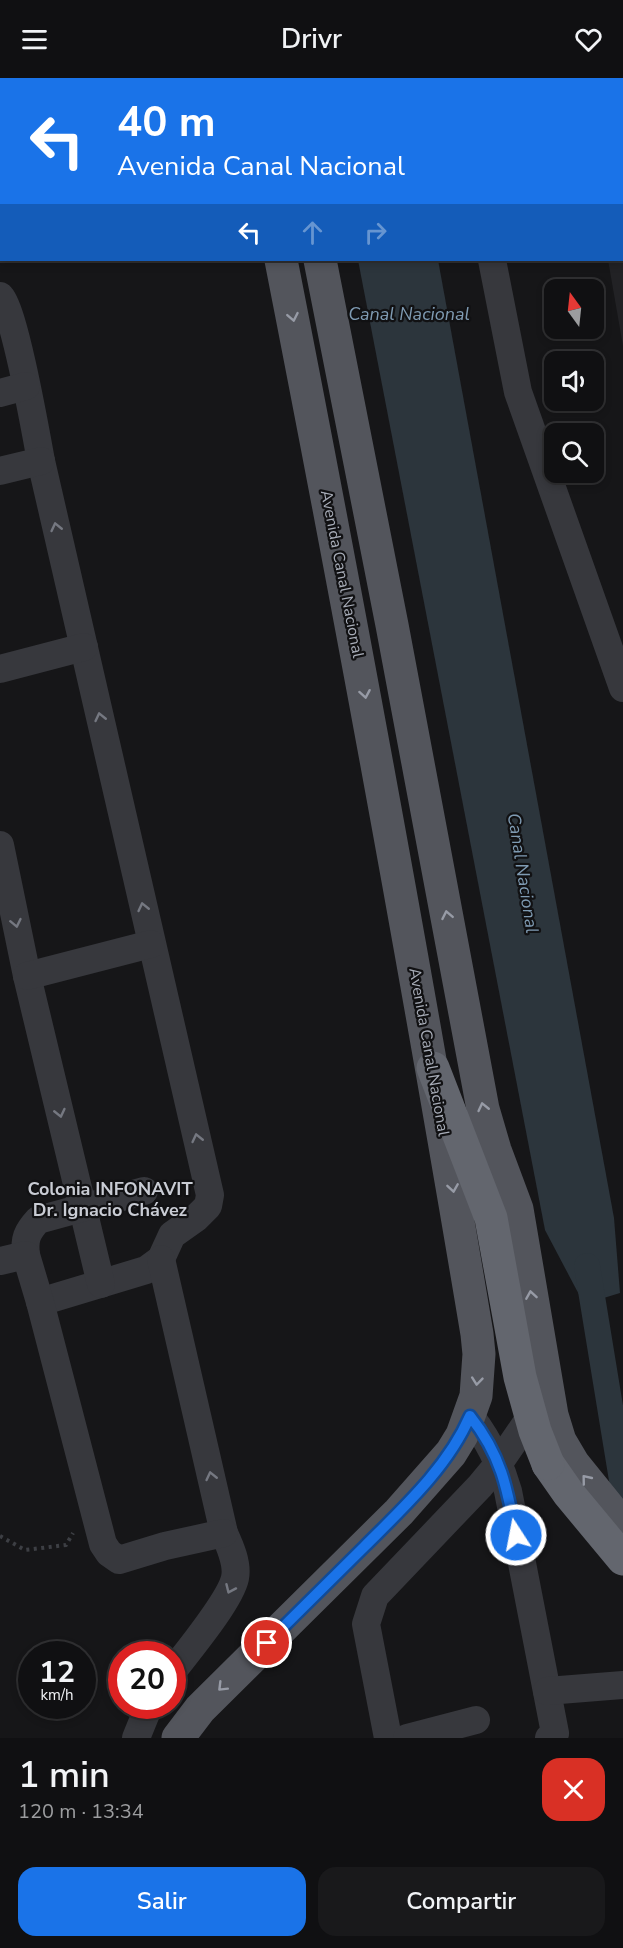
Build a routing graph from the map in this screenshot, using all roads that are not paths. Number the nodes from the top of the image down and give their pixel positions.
1 (281, 261) edge
2 (320, 261) edge
3 (492, 261) edge
4 (0, 296) edge
5 (13, 389) edge
6 (41, 461) junction
7 (0, 471) edge
8 (84, 647) junction
9 (0, 669) edge
10 (623, 688) edge
11 (0, 845) edge
12 (151, 944) junction
13 (27, 976) junction
14 (433, 1068) junction
15 (144, 1191) dead end
16 (82, 1208) junction
17 (13, 1258) edge
18 (162, 1259) junction
19 (101, 1284) junction
20 (40, 1302) junction
21 (548, 1391) junction
22 (470, 1416) junction
23 (499, 1463) junction
24 (623, 1524) edge
25 (224, 1533) junction
26 (623, 1559) edge
27 (186, 1653) edge
28 (623, 1685) edge
29 (547, 1691) junction
30 (144, 1719) edge
31 (476, 1720) dead end
32 (136, 1738) edge
33 (178, 1738) edge
34 (388, 1738) edge
35 (407, 1738) edge
36 (549, 1738) edge

1 -> 14 main road, Avenida Canal Nacional
21 -> 2 main road
3 - 10 street
4 - 5 street
5 - 6 street
6 - 7 street
8 -> 6 street
8 - 9 street
12 -> 8 street
11 -> 13 street
12 - 13 street
18 -> 12 street
13 -> 16 street
14 -> 22 main road, Avenida Canal Nacional
14 - 26 highway, bridge
15 - 16 street
16 - 17 street
16 - 19 street
17 - 20 street
18 - 19 street
25 -> 18 street
19 - 20 street
20 - 25 street
21 - 23 street
24 -> 21 main road
22 - 23 street
22 -> 33 main road, Avenida Canal Nacional
23 - 29 street
23 - 34 street
25 -> 27 street
28 - 29 street
29 - 36 street
30 - 32 street
31 - 35 street

